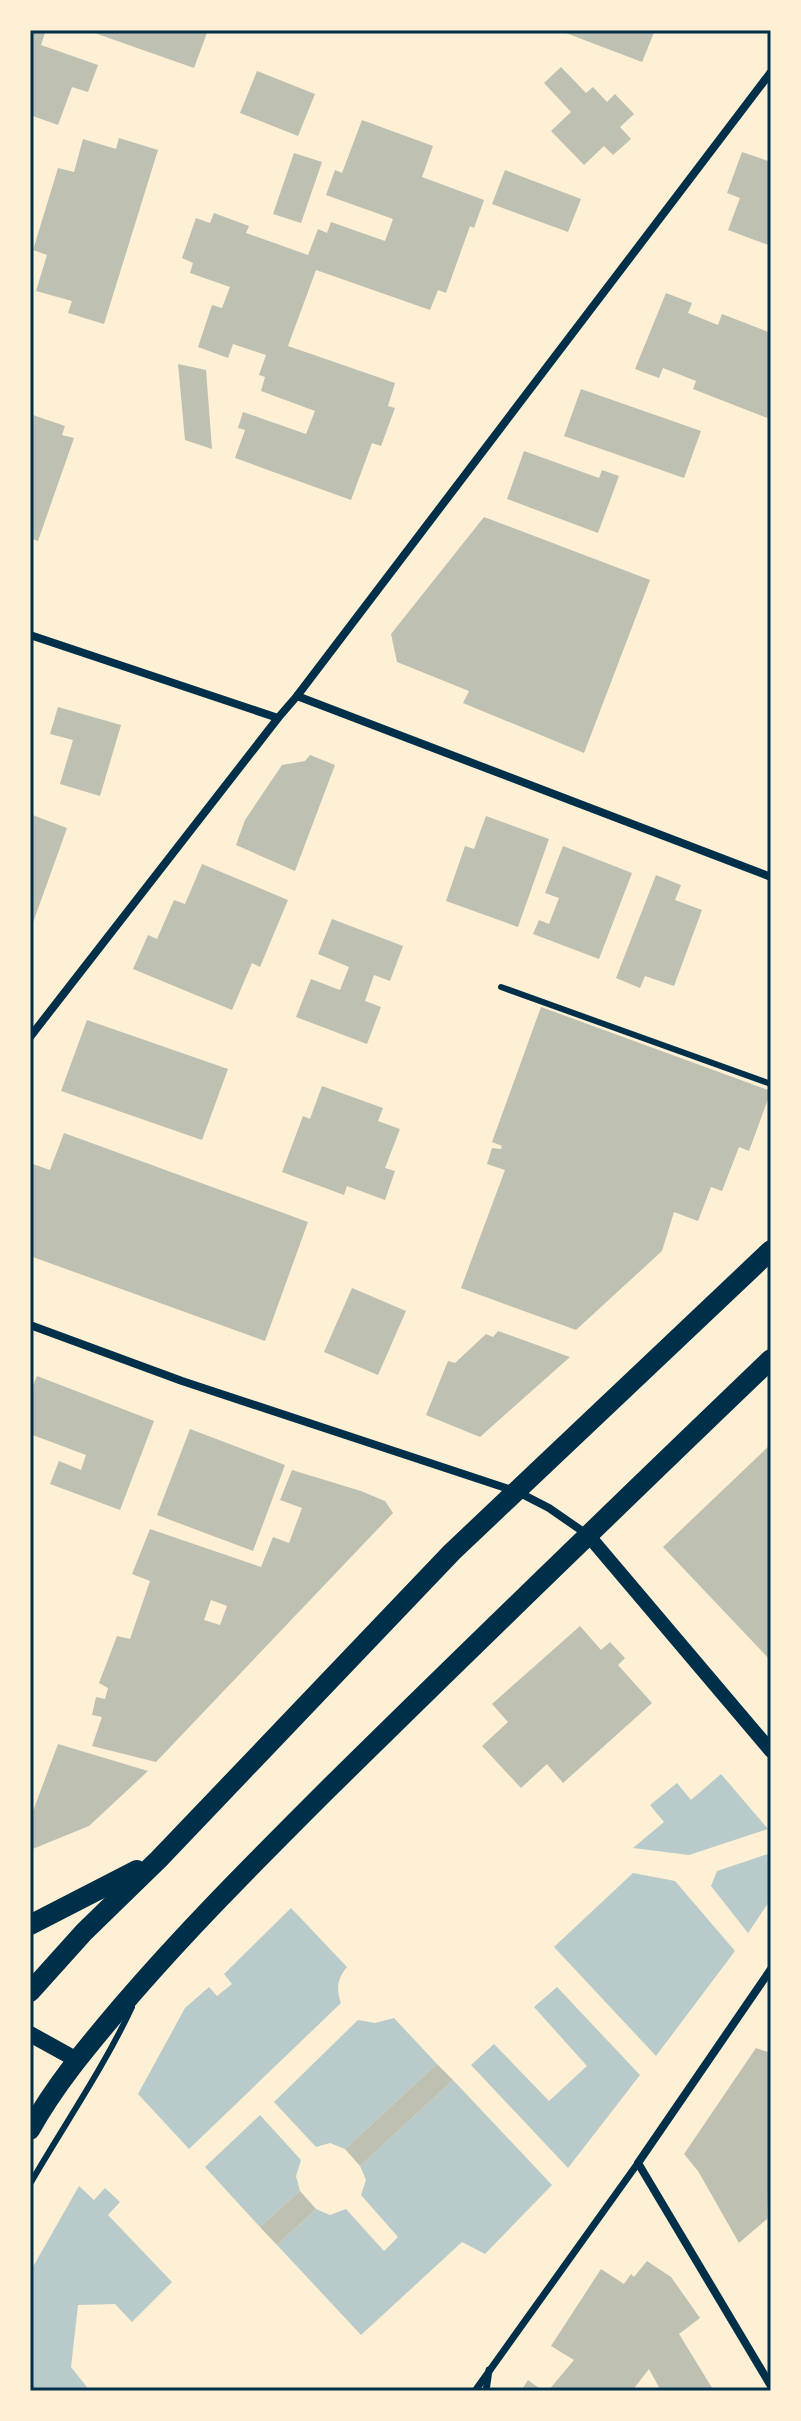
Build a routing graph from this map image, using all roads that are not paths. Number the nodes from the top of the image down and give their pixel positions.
1 (771, 72) edge
2 (30, 635) edge
3 (297, 696) junction
4 (278, 718) junction
5 (771, 877) edge
6 (501, 987) dead end
7 (30, 1037) edge
8 (771, 1084) edge
9 (771, 1250) edge
10 (30, 1325) edge
11 (771, 1359) edge
12 (518, 1492) junction
13 (588, 1535) junction
14 (771, 1751) edge
15 (159, 1859) junction
16 (30, 1925) edge
17 (769, 1973) edge
18 (145, 1979) junction
19 (30, 1992) edge
20 (30, 2034) edge
21 (77, 2060) junction
22 (36, 2106) edge
23 (30, 2130) edge
24 (638, 2163) junction
25 (30, 2184) edge
26 (489, 2368) junction
27 (771, 2386) edge
28 (475, 2391) edge
29 (486, 2391) edge

1 - 3 street
2 - 4 street
3 - 4 street
3 - 5 street
4 - 7 street
6 - 8 lane
9 - 12 main road
10 - 12 street
11 - 13 main road
12 - 13 street
12 - 15 main road
13 - 14 street
13 - 18 main road
15 - 16 main road
15 - 19 main road
17 - 24 street
18 - 21 main road
18 - 25 lane
20 - 21 main road
21 - 22 main road
22 - 23 main road
24 - 26 street
24 - 27 street
26 - 28 street
26 - 29 street

